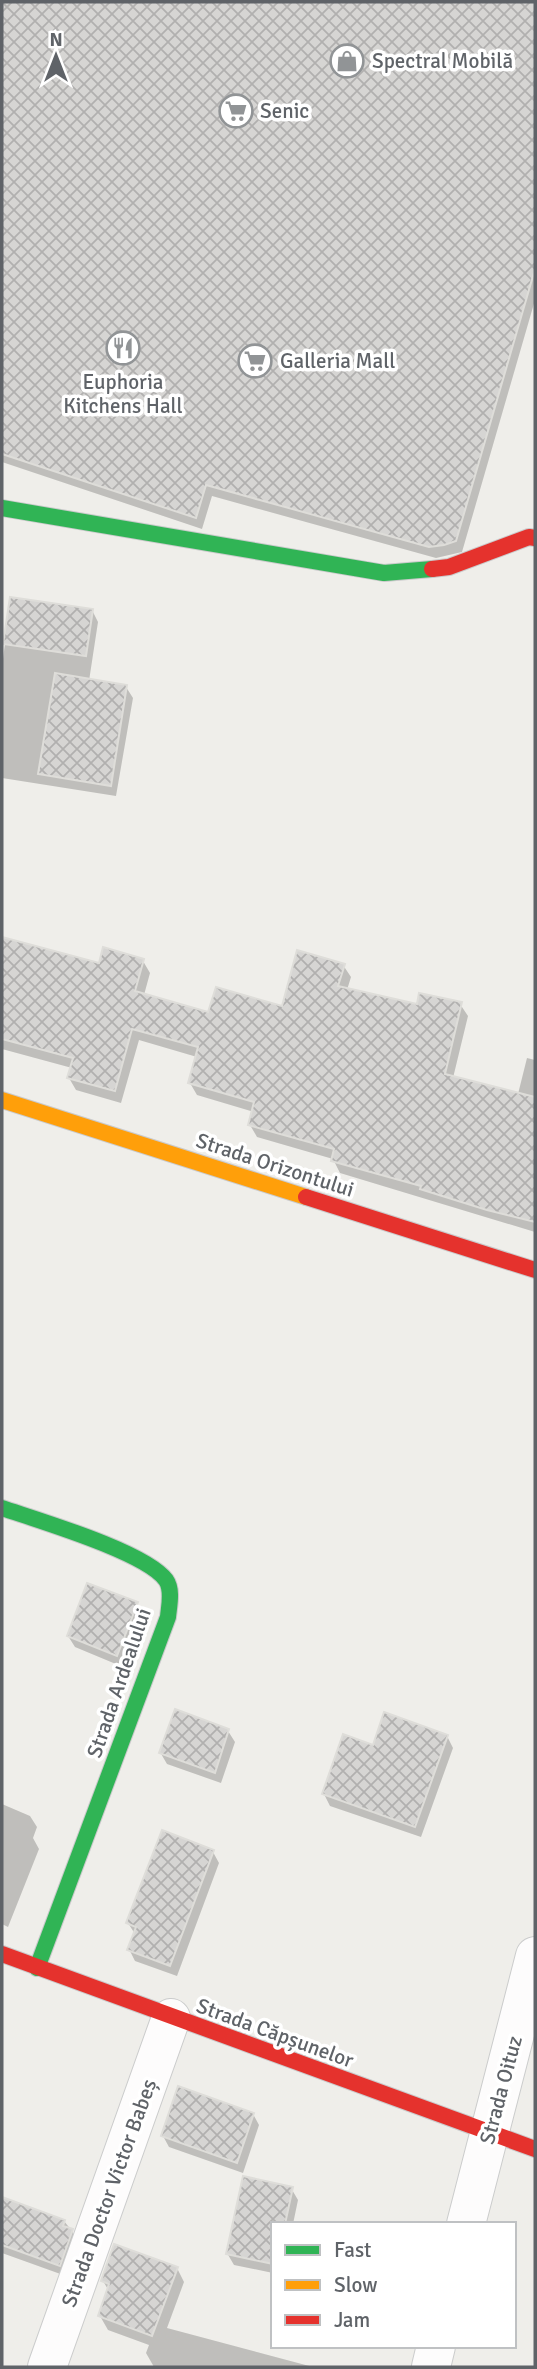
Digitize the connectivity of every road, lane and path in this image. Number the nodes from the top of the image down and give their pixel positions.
1 (2, 508) edge
2 (535, 538) edge
3 (2, 1100) edge
4 (535, 1270) edge
5 (2, 1507) edge
6 (2, 1954) edge
7 (535, 1956) edge
8 (37, 1968) junction
9 (171, 2018) junction
10 (489, 2133) junction
11 (535, 2149) edge
12 (467, 2222) edge
13 (435, 2348) edge
14 (47, 2367) edge
15 (430, 2367) edge

1 - 2 street
3 - 4 street, Strada Orizontului
5 - 8 street, Strada Ardealului
6 - 8 street, Strada Căpșunelor
7 - 10 street, Strada Oituz
8 - 9 street, Strada Căpșunelor
9 - 10 street, Strada Căpșunelor
9 - 14 street, Strada Doctor Victor Babeș
10 - 11 street, Strada Căpșunelor
10 - 12 street, Strada Oituz
13 - 15 street

